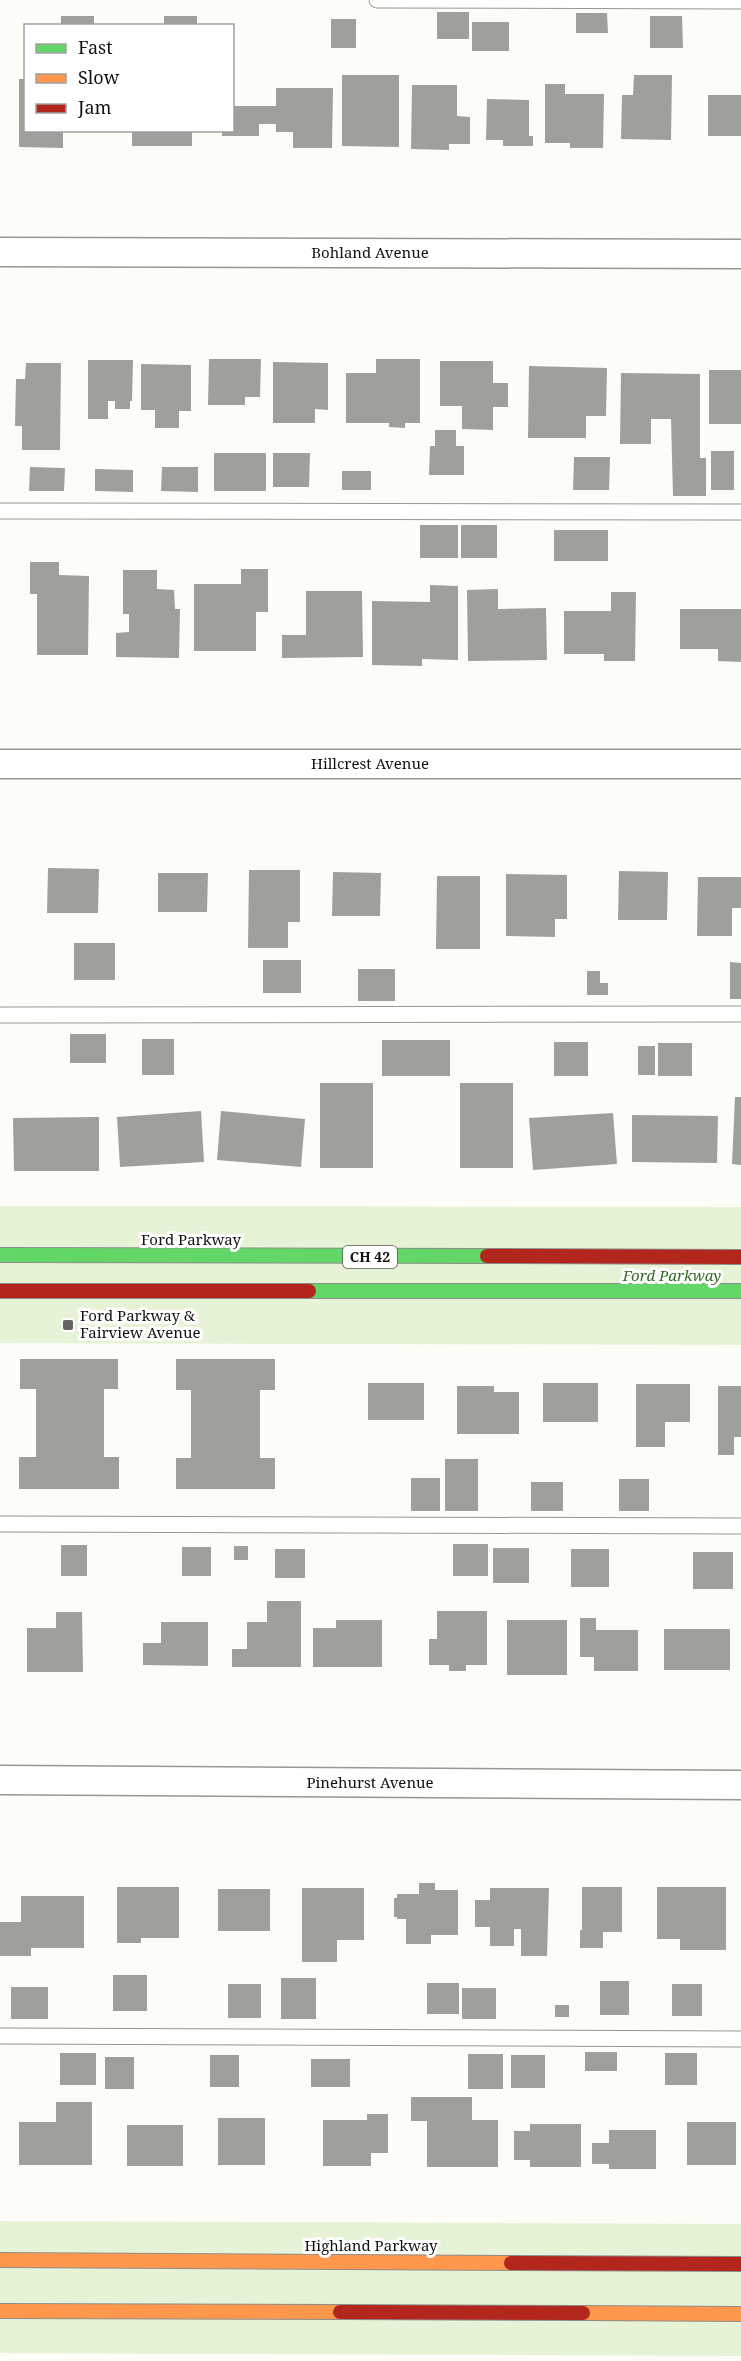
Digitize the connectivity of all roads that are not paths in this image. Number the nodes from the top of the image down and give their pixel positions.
1 (377, 0) edge
2 (741, 1) edge
3 (0, 252) edge
4 (741, 254) edge
5 (0, 511) edge
6 (741, 512) edge
7 (0, 764) edge
8 (741, 764) edge
9 (741, 1014) edge
10 (0, 1015) edge
11 (0, 1256) edge
12 (741, 1257) edge
13 (0, 1291) edge
14 (741, 1291) edge
15 (0, 1524) edge
16 (741, 1526) edge
17 (0, 1780) edge
18 (741, 1785) edge
19 (0, 2036) edge
20 (741, 2039) edge
21 (0, 2260) edge
22 (741, 2264) edge
23 (0, 2311) edge
24 (741, 2314) edge

1 - 2 lane
3 - 4 street, Bohland Avenue
5 - 6 lane
7 - 8 street, Hillcrest Avenue
9 - 10 lane
11 - 12 main road, Ford Parkway / CH 42
13 - 14 main road
15 - 16 lane
17 - 18 street, Pinehurst Avenue
19 - 20 lane
21 - 22 main road, Highland Parkway
23 - 24 main road

